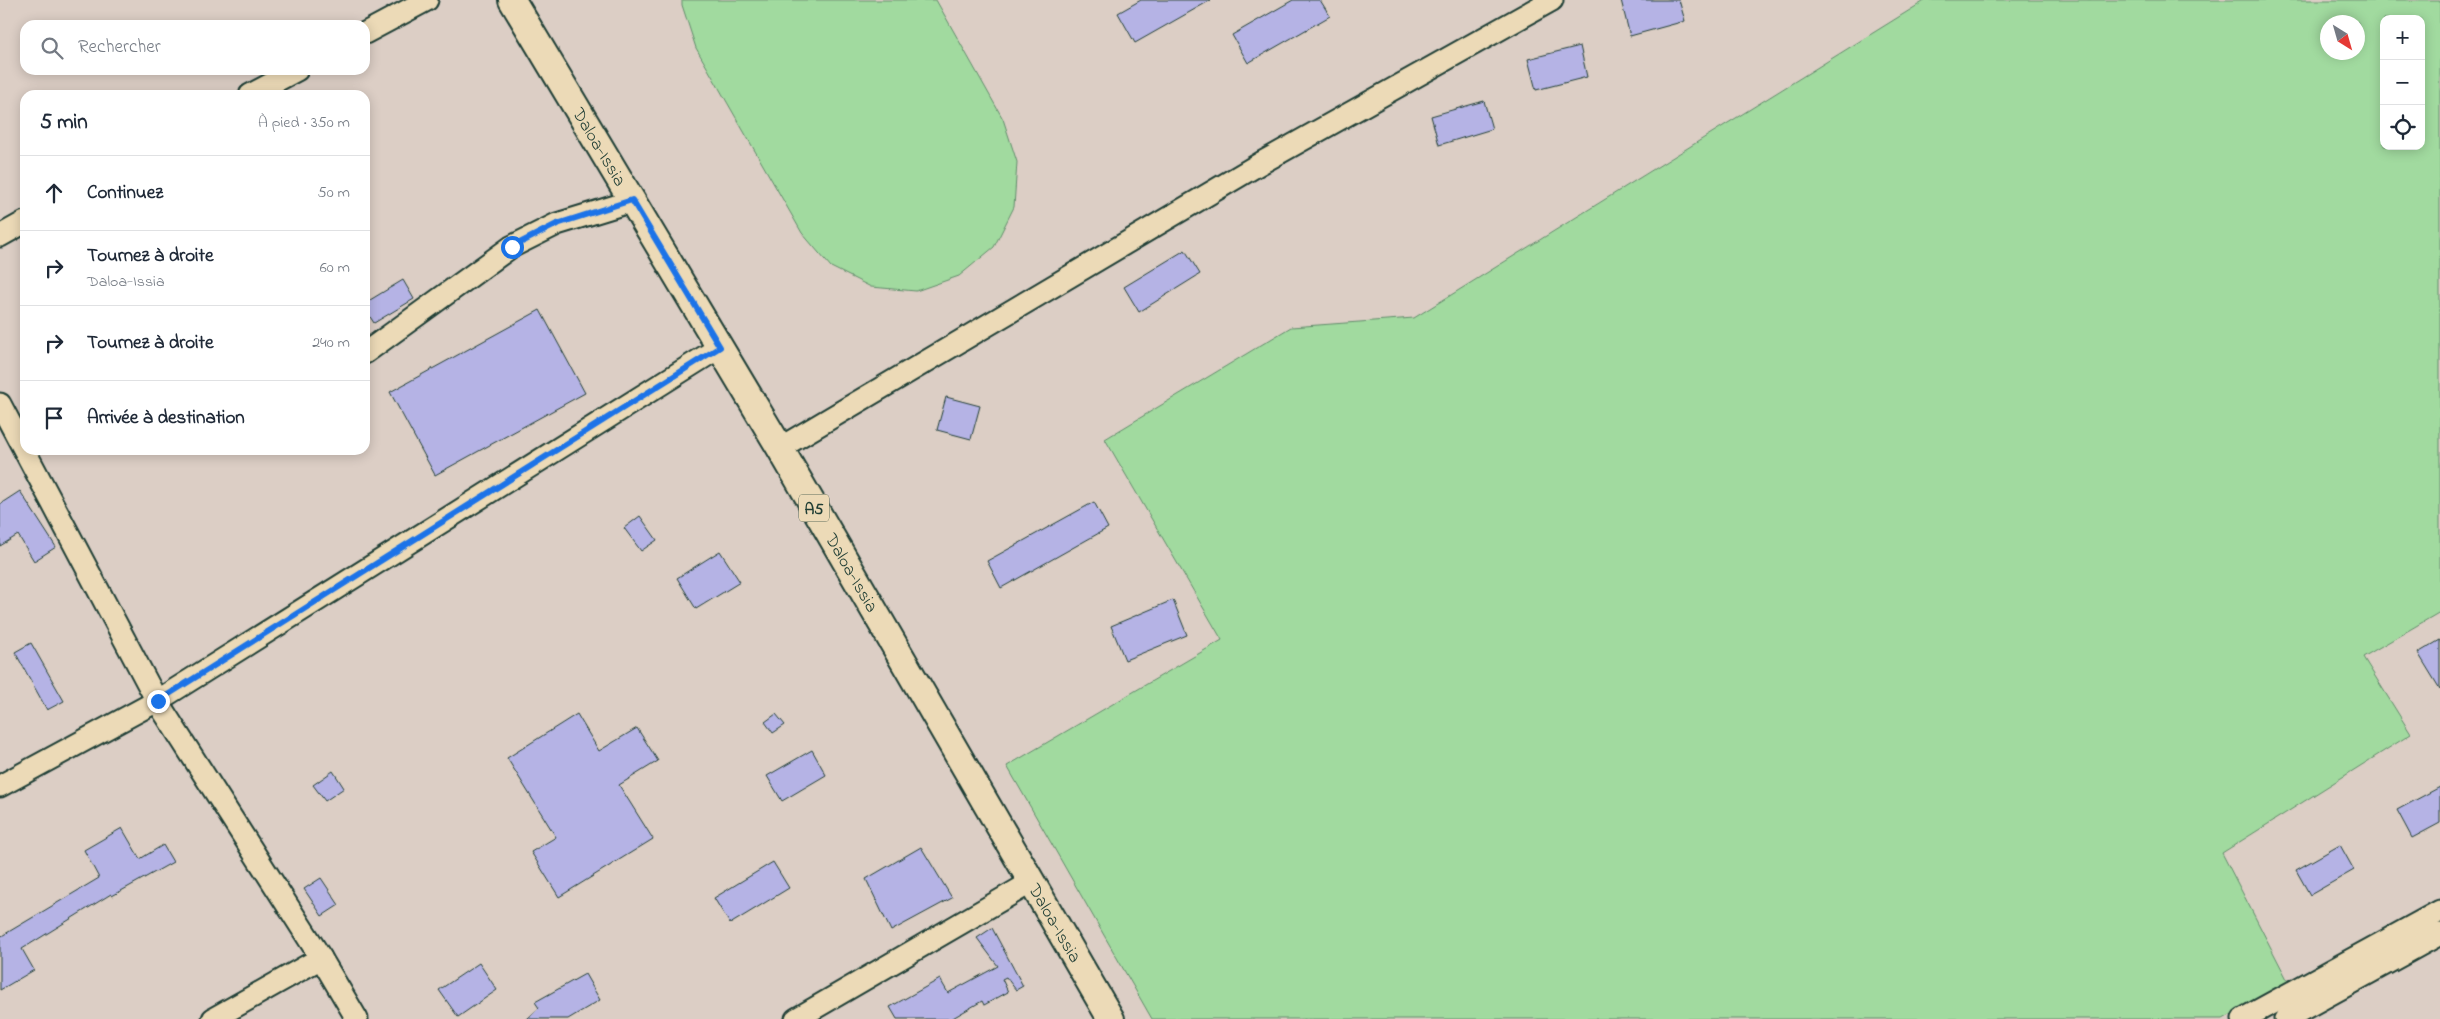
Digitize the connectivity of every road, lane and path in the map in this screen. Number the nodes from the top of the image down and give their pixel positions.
1 (428, 0) edge
2 (512, 0) edge
3 (1552, 0) edge
4 (370, 31) edge
5 (288, 75) edge
6 (259, 90) edge
7 (632, 200) junction
8 (20, 225) edge
9 (0, 236) edge
10 (720, 347) junction
11 (370, 349) edge
12 (0, 404) edge
13 (20, 442) edge
14 (780, 448) junction
15 (27, 455) edge
16 (158, 701) junction
17 (0, 786) edge
18 (1030, 882) junction
19 (2440, 911) edge
20 (2440, 934) edge
21 (322, 958) junction
22 (214, 1019) edge
23 (357, 1019) edge
24 (796, 1019) edge
25 (1111, 1019) edge
26 (2243, 1019) edge
27 (2285, 1019) edge

1 - 4 street
2 - 7 main road, Daloa-Issia / A5
3 - 14 street
5 - 6 street
7 - 10 main road, Daloa-Issia / A5
7 - 11 street
8 - 9 street
10 - 14 main road, Daloa-Issia / A5
10 - 16 street
12 - 13 street
14 - 18 main road, Daloa-Issia / A5
15 - 16 street
16 - 17 street
16 - 21 street
18 - 24 street
18 - 25 main road, Daloa-Issia / A5
19 - 26 street
20 - 27 street
21 - 22 street
21 - 23 street

